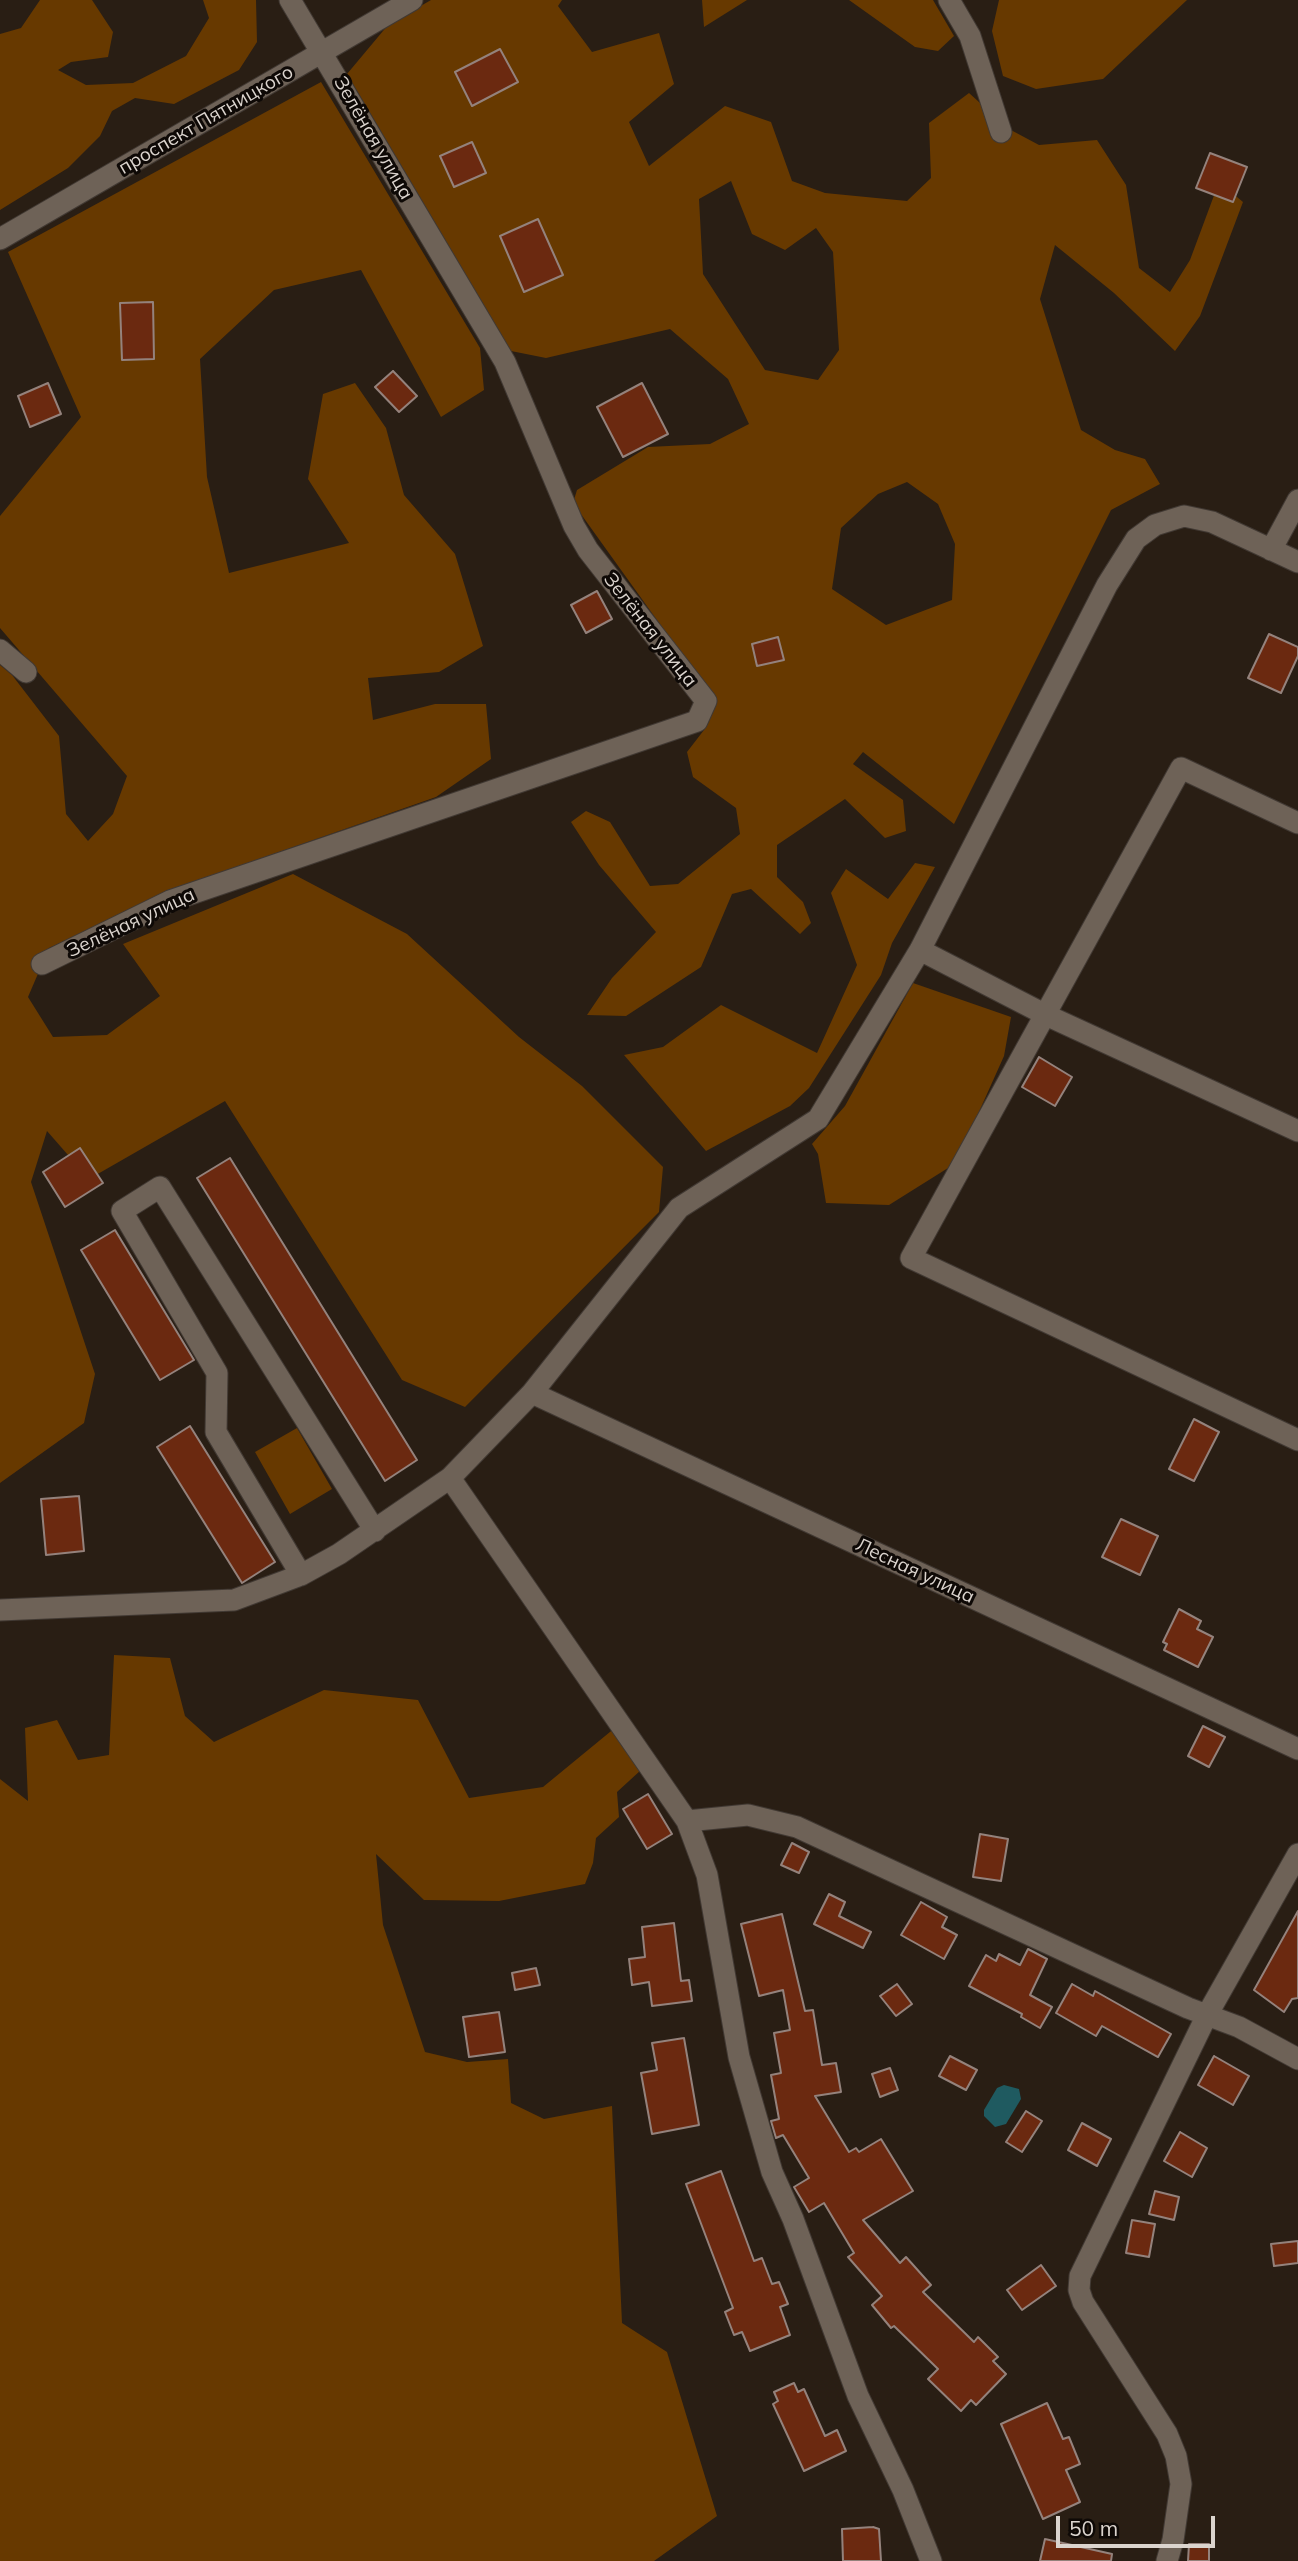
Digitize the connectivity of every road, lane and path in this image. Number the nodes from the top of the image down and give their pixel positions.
1 (290, 0) edge
2 (412, 0) edge
3 (949, 0) edge
4 (323, 52) junction
5 (1001, 132) dead end
6 (0, 239) edge
7 (1298, 500) edge
8 (1272, 550) junction
9 (1298, 562) edge
10 (0, 650) edge
11 (26, 672) dead end
12 (1298, 823) edge
13 (920, 950) junction
14 (42, 964) dead end
15 (1046, 1015) junction
16 (1298, 1131) edge
17 (532, 1393) junction
18 (1298, 1440) edge
19 (450, 1478) junction
20 (375, 1531) junction
21 (301, 1575) junction
22 (0, 1610) edge
23 (1298, 1749) edge
24 (687, 1821) junction
25 (1298, 1854) edge
26 (1207, 2015) junction
27 (1298, 2059) edge
28 (931, 2561) edge
29 (1167, 2561) edge

1 - 4 street, Зелёная улица
2 - 4 street, проспект Пятницкого
3 - 5 street
4 - 6 street, проспект Пятницкого
4 - 14 street, Зелёная улица
7 - 8 street
8 - 9 street
8 - 13 street
10 - 11 street
12 - 15 street
13 - 15 street
13 - 17 street
15 - 16 street
15 - 18 street
17 - 19 street
17 - 23 street, Лесная улица
19 - 20 street
19 - 24 street
20 - 21 street
20 - 21 street
21 - 22 street
24 - 26 street
24 - 28 street
25 - 26 street
26 - 27 street
26 - 29 street

